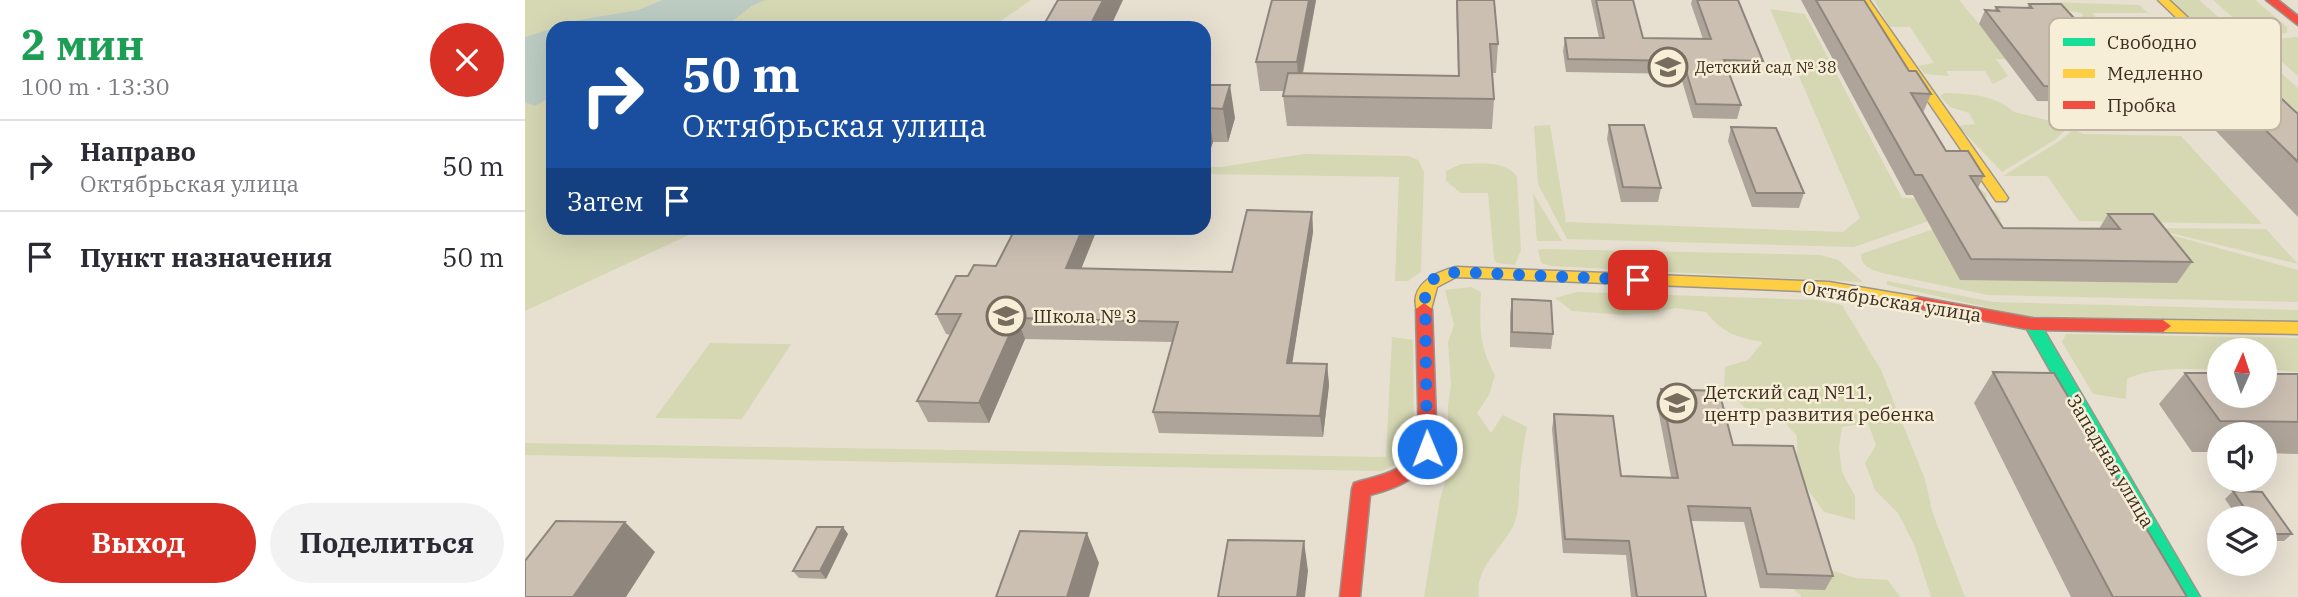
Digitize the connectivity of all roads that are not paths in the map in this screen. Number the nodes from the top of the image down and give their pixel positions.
1 (1864, 0) edge
2 (2163, 0) edge
3 (2271, 0) edge
4 (2182, 18) edge
5 (2298, 22) edge
6 (2281, 111) edge
7 (2298, 127) edge
8 (2001, 198) dead end
9 (2032, 324) junction
10 (2298, 328) edge
11 (1350, 597) edge
12 (2190, 597) edge

1 - 8 street
2 - 4 street
3 - 5 street
6 - 7 street
9 - 10 street, Октябрьская улица
9 - 11 street, Октябрьская улица
9 - 12 street, Западная улица

